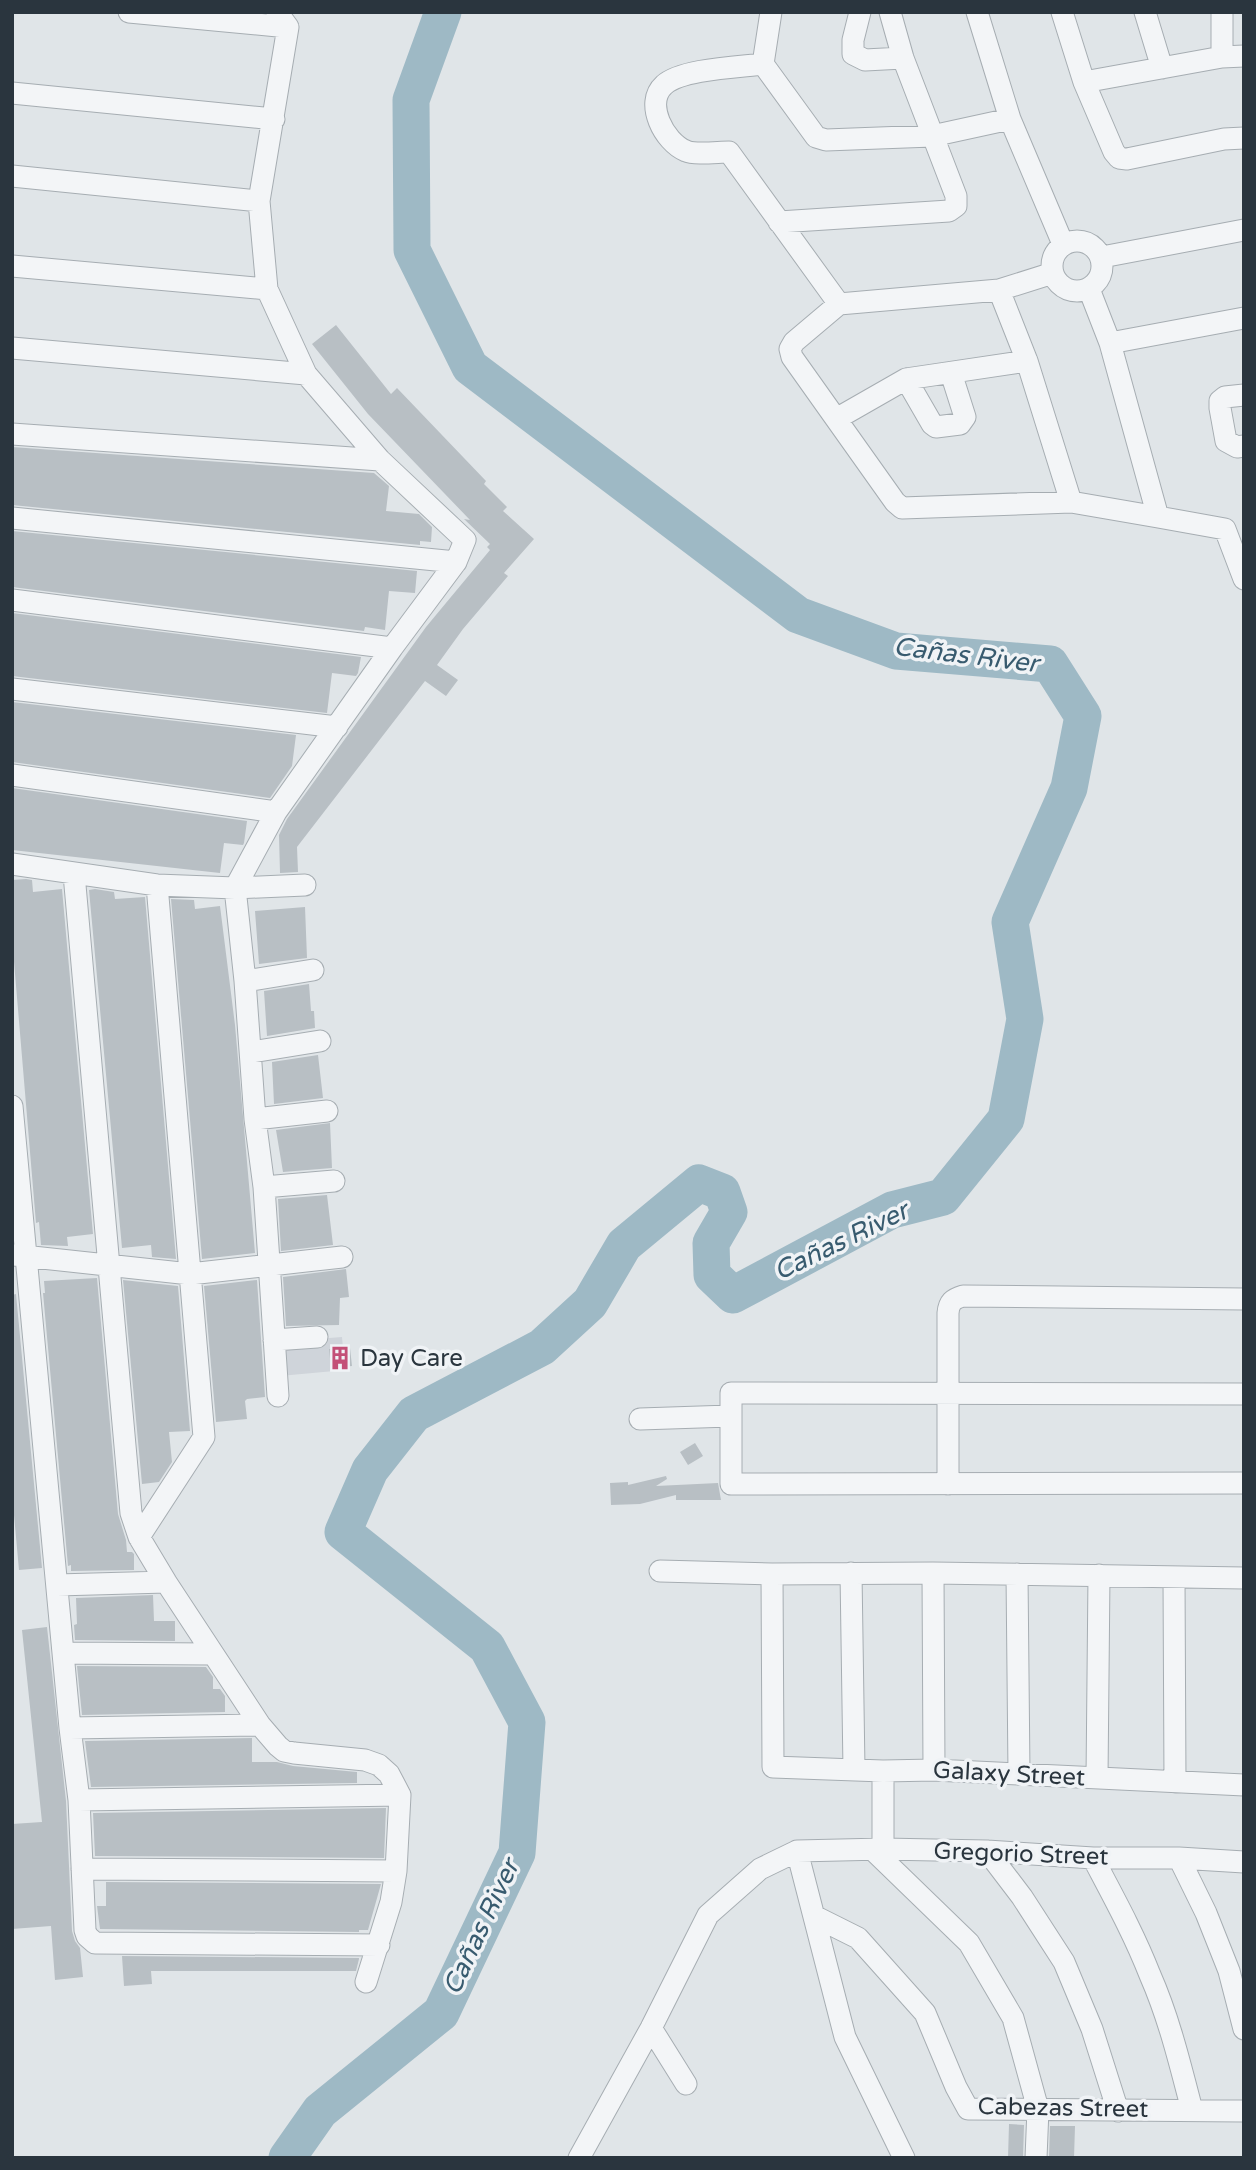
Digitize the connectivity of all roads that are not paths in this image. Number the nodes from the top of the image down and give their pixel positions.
1 (130, 12) edge
2 (771, 12) edge
3 (860, 12) edge
4 (890, 12) edge
5 (977, 12) edge
6 (1062, 12) edge
7 (1144, 12) edge
8 (1222, 12) edge
9 (283, 20) edge
10 (1233, 57) edge
11 (903, 58) junction
12 (763, 64) junction
13 (1162, 68) junction
14 (1084, 82) junction
15 (12, 93) edge
16 (274, 119) junction
17 (1010, 119) junction
18 (932, 136) junction
19 (1244, 138) edge
20 (12, 176) edge
21 (259, 201) junction
22 (779, 222) junction
23 (1244, 230) edge
24 (1063, 244) junction
25 (1102, 257) junction
26 (12, 266) edge
27 (1053, 273) junction
28 (267, 289) junction
29 (1089, 289) junction
30 (999, 290) junction
31 (839, 303) junction
32 (1244, 318) edge
33 (1110, 343) junction
34 (12, 348) edge
35 (1027, 361) junction
36 (306, 373) junction
37 (951, 373) junction
38 (905, 379) junction
39 (1244, 395) edge
40 (836, 419) junction
41 (12, 434) edge
42 (1244, 446) edge
43 (380, 460) junction
44 (1071, 502) junction
45 (1158, 517) junction
46 (12, 518) edge
47 (1234, 528) edge
48 (456, 562) junction
49 (1244, 579) edge
50 (12, 600) edge
51 (392, 648) junction
52 (12, 689) edge
53 (337, 727) junction
54 (12, 775) edge
55 (276, 812) junction
56 (12, 864) edge
57 (74, 874) junction
58 (157, 885) junction
59 (305, 885) dead end
60 (235, 888) junction
61 (313, 970) dead end
62 (245, 981) junction
63 (320, 1041) dead end
64 (251, 1052) junction
65 (12, 1106) edge
66 (327, 1111) dead end
67 (256, 1119) junction
68 (334, 1181) dead end
69 (264, 1187) junction
70 (19, 1256) edge
71 (342, 1257) dead end
72 (268, 1265) junction
73 (108, 1266) junction
74 (190, 1274) junction
75 (1244, 1298) edge
76 (317, 1337) dead end
77 (274, 1340) junction
78 (947, 1393) junction
79 (1244, 1394) edge
80 (278, 1396) dead end
81 (730, 1416) junction
82 (639, 1419) dead end
83 (1244, 1483) edge
84 (948, 1484) junction
85 (139, 1537) junction
86 (660, 1571) dead end
87 (851, 1573) junction
88 (933, 1573) junction
89 (772, 1574) junction
90 (1017, 1574) junction
91 (1099, 1575) junction
92 (1174, 1577) junction
93 (1244, 1578) edge
94 (166, 1583) junction
95 (57, 1585) junction
96 (64, 1653) junction
97 (211, 1654) junction
98 (260, 1725) junction
99 (70, 1728) junction
100 (854, 1770) junction
101 (934, 1770) junction
102 (883, 1771) junction
103 (1019, 1774) junction
104 (1097, 1778) junction
105 (1175, 1782) junction
106 (1244, 1785) edge
107 (400, 1795) junction
108 (79, 1800) junction
109 (878, 1849) junction
110 (797, 1851) junction
111 (987, 1851) junction
112 (1093, 1857) junction
113 (1179, 1858) junction
114 (1244, 1862) edge
115 (82, 1869) junction
116 (396, 1871) junction
117 (814, 1916) junction
118 (379, 1945) junction
119 (366, 1982) dead end
120 (651, 2028) junction
121 (1244, 2029) edge
122 (687, 2084) dead end
123 (1038, 2109) junction
124 (1192, 2110) junction
125 (1118, 2111) junction
126 (1244, 2111) edge
127 (579, 2158) edge
128 (904, 2158) edge
129 (1036, 2158) edge

1 - 9 street
2 - 12 street
3 - 11 street
4 - 11 street
5 - 17 street
6 - 14 street
7 - 13 street
8 - 10 street
9 - 16 street
10 - 13 street
11 - 18 street
12 - 18 street
12 - 22 street
13 - 14 street
14 - 19 street
15 - 16 street
16 - 21 street
17 - 18 street
17 - 24 street
18 - 22 street
20 - 21 street
21 - 28 street
22 - 31 street
23 - 25 street
24 - 25 street
24 - 27 street
25 - 29 street
26 - 28 street
27 - 29 street
27 - 30 street
28 - 36 street
29 - 33 street
30 - 31 street
30 - 35 street
31 - 40 street
32 - 33 street
33 - 45 street
34 - 36 street
35 - 37 street
35 - 44 street
36 - 43 street
37 - 38 street
37 - 38 street
38 - 40 street
39 - 42 street
40 - 44 street
41 - 43 street
43 - 48 street
44 - 45 street
45 - 47 street
46 - 48 street
47 - 49 street
48 - 51 street
50 - 51 street
51 - 53 street
52 - 53 street
53 - 55 street
54 - 55 street
55 - 60 street
56 - 57 street
57 - 58 street
57 - 73 street
58 - 60 street
58 - 74 street
59 - 60 street
60 - 62 street
61 - 62 street
62 - 64 street
63 - 64 street
64 - 67 street
65 - 70 street
66 - 67 street
67 - 69 street
68 - 69 street
69 - 72 street
70 - 73 street
70 - 95 street
71 - 72 street
72 - 74 street
72 - 77 street
73 - 74 street
73 - 85 street
74 - 85 street
75 - 78 street
76 - 77 street
77 - 80 street
78 - 79 street
78 - 81 street
78 - 84 street
81 - 82 street
81 - 84 street
83 - 84 street
85 - 94 street
86 - 89 street
87 - 88 street
87 - 89 street
87 - 100 street
88 - 90 street
88 - 101 street
89 - 100 street, Galaxy Street
90 - 91 street
90 - 103 street
91 - 92 street
91 - 104 street
92 - 93 street
92 - 105 street
94 - 95 street
94 - 97 street
95 - 96 street
96 - 97 street
96 - 99 street
97 - 98 street
98 - 99 street
98 - 107 street
99 - 108 street
100 - 102 street, Galaxy Street
101 - 102 street, Galaxy Street
101 - 103 street, Galaxy Street
102 - 109 street
103 - 104 street, Galaxy Street
104 - 105 street, Galaxy Street
105 - 106 street, Galaxy Street
107 - 108 street
107 - 116 street
108 - 115 street
109 - 110 street, Gregorio Street
109 - 111 street, Gregorio Street
109 - 123 street
110 - 117 street
110 - 120 street
111 - 112 street, Gregorio Street
111 - 125 street
112 - 113 street, Gregorio Street
112 - 124 street
113 - 114 street, Gregorio Street
113 - 121 street
115 - 116 street
115 - 118 street
116 - 118 street
117 - 123 street, Cabezas Street
117 - 128 street
118 - 119 street
120 - 122 street
120 - 127 street
123 - 125 street, Cabezas Street
123 - 129 street
124 - 125 street, Cabezas Street
124 - 126 street, Cabezas Street

